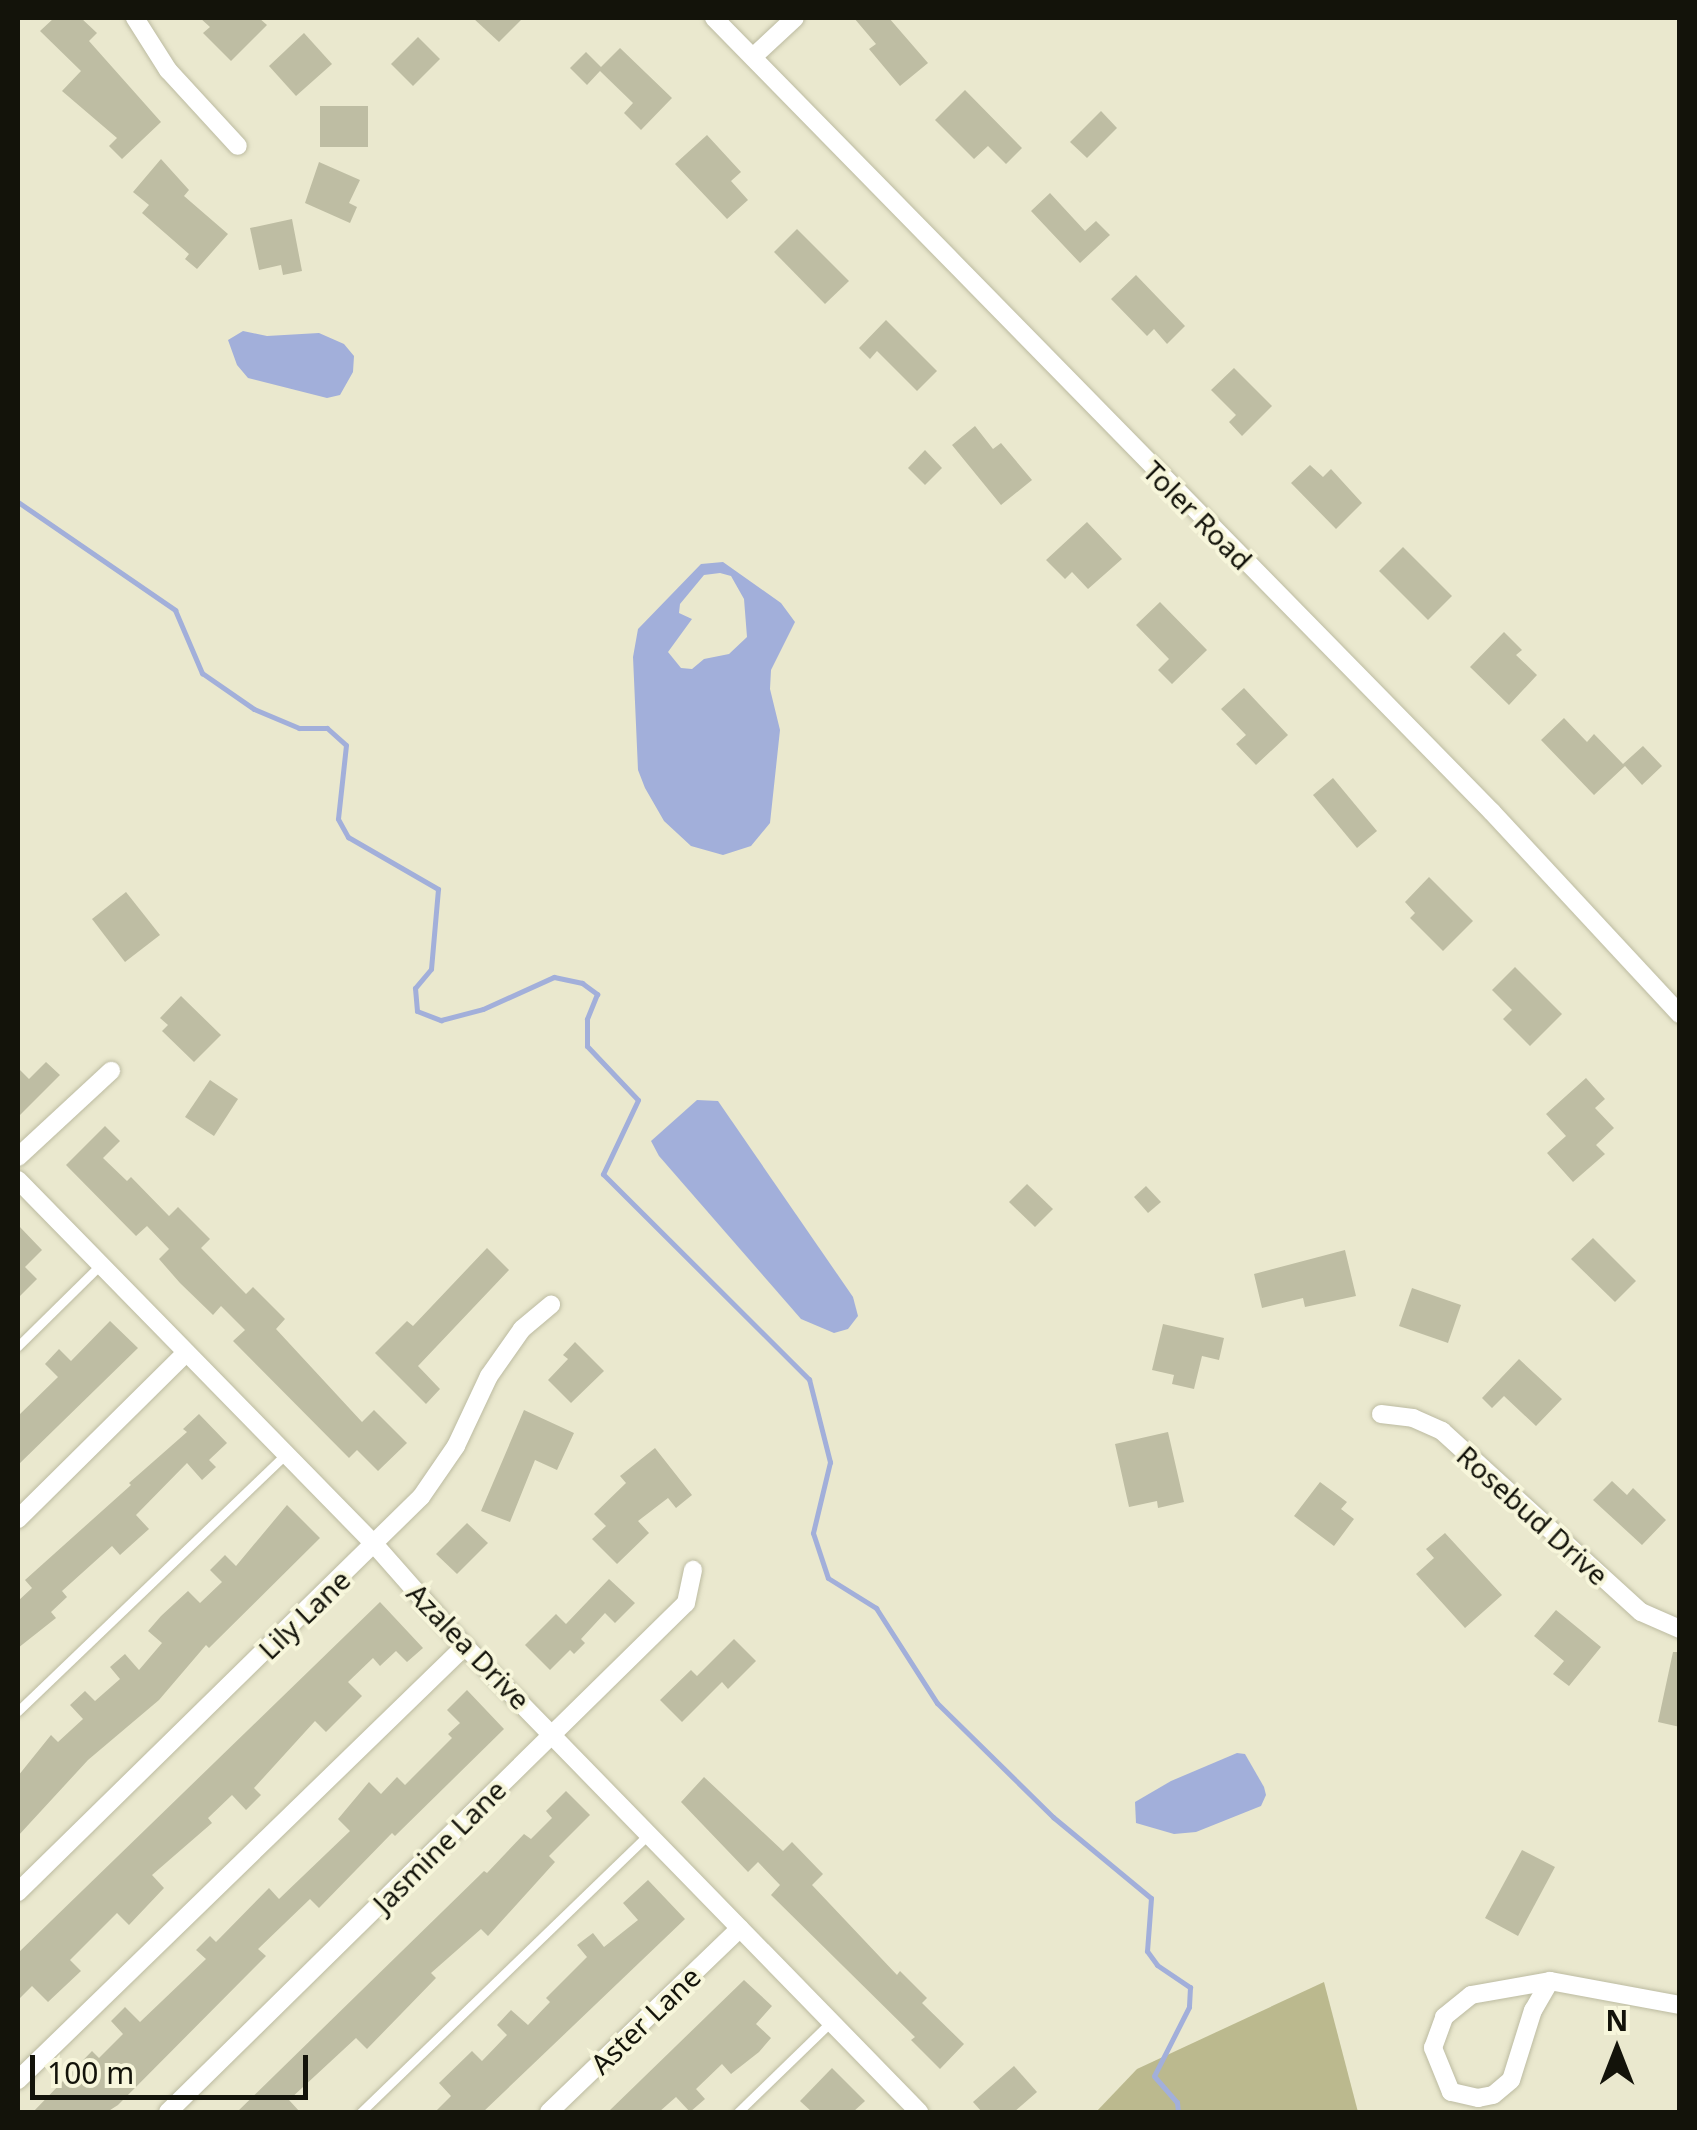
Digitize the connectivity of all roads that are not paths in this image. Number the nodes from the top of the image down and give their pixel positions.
1 (135, 18) edge
2 (714, 18) edge
3 (795, 18) edge
4 (754, 56) junction
5 (238, 146) dead end
6 (1680, 1014) edge
7 (111, 1072) dead end
8 (18, 1157) edge
9 (18, 1180) edge
10 (100, 1265) junction
11 (551, 1305) dead end
12 (18, 1346) edge
13 (186, 1353) junction
14 (1382, 1414) dead end
15 (286, 1454) junction
16 (18, 1520) edge
17 (375, 1544) junction
18 (693, 1570) dead end
19 (1680, 1629) edge
20 (465, 1646) junction
21 (18, 1711) edge
22 (553, 1734) junction
23 (650, 1834) junction
24 (18, 1892) edge
25 (740, 1928) junction
26 (1550, 1981) junction
27 (1680, 2005) edge
28 (831, 2022) junction
29 (18, 2080) edge
30 (168, 2112) edge
31 (360, 2112) edge
32 (549, 2112) edge
33 (738, 2112) edge
34 (918, 2112) edge

1 - 5 street
2 - 4 street, Toler Road
3 - 4 street
4 - 6 street, Toler Road
7 - 8 street
9 - 10 street, Azalea Drive
10 - 12 lane
10 - 13 street, Azalea Drive
11 - 17 street, Lily Lane
13 - 15 street, Azalea Drive
13 - 16 street
14 - 19 street, Rosebud Drive
15 - 17 street, Azalea Drive
15 - 21 lane
17 - 20 street, Azalea Drive
17 - 24 street, Lily Lane
18 - 22 street, Jasmine Lane
20 - 22 street, Azalea Drive
20 - 29 street
22 - 23 street, Azalea Drive
22 - 30 street, Jasmine Lane
23 - 25 street, Azalea Drive
23 - 31 lane
25 - 28 street, Azalea Drive
25 - 32 street, Aster Lane
26 - 26 street
26 - 27 street
28 - 33 lane
28 - 34 street, Azalea Drive

